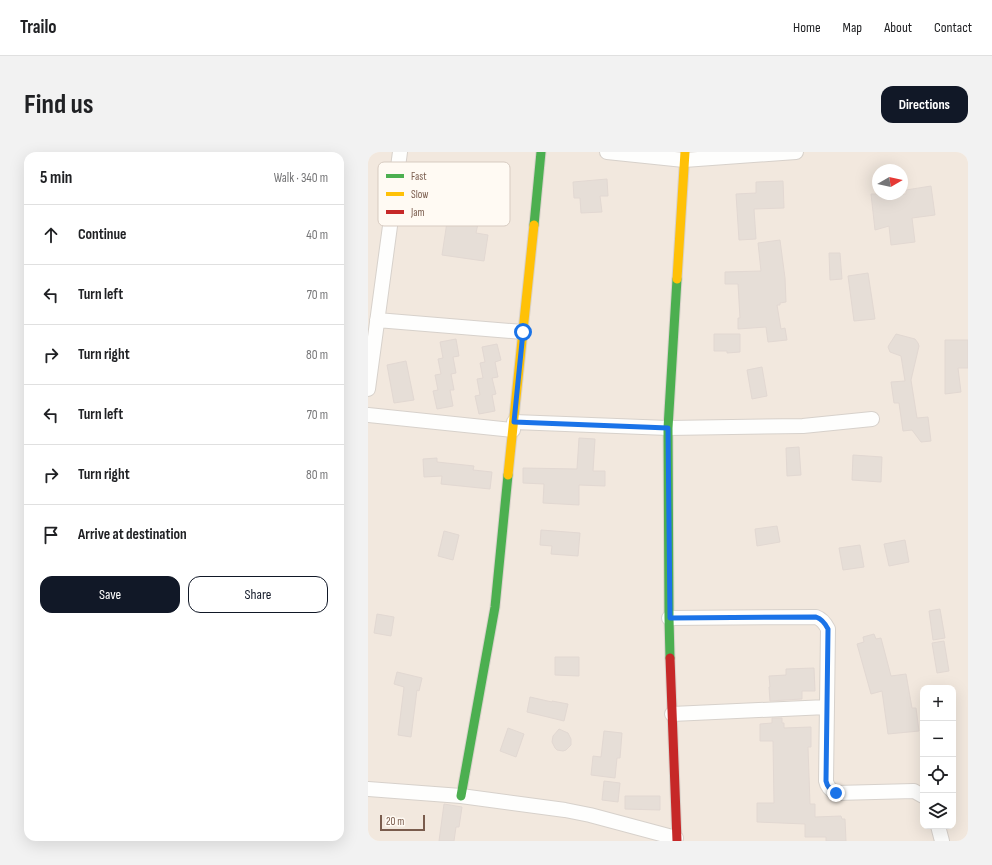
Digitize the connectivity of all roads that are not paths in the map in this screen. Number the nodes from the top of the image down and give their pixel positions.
1 (400, 152) edge
2 (541, 152) edge
3 (607, 152) edge
4 (796, 152) edge
5 (684, 156) edge
6 (399, 162) edge
7 (390, 226) edge
8 (377, 320) junction
9 (523, 332) junction
10 (368, 389) edge
11 (368, 415) edge
12 (872, 419) dead end
13 (513, 426) junction
14 (668, 428) junction
15 (670, 618) junction
16 (827, 707) junction
17 (672, 714) junction
18 (368, 789) edge
19 (920, 794) edge
20 (462, 796) junction
21 (939, 829) edge
22 (676, 840) edge
23 (942, 841) edge

1 - 6 street
2 - 9 street
3 - 5 street
4 - 5 street
5 - 14 street
7 - 8 street
8 - 9 street
8 - 10 street
9 - 13 street
11 - 13 street
12 - 14 street
13 - 14 street
13 - 20 street
14 - 15 street
15 - 16 street
15 - 17 street
16 - 17 street
16 - 19 street
17 - 22 street
18 - 20 street
20 - 22 street
21 - 23 street

